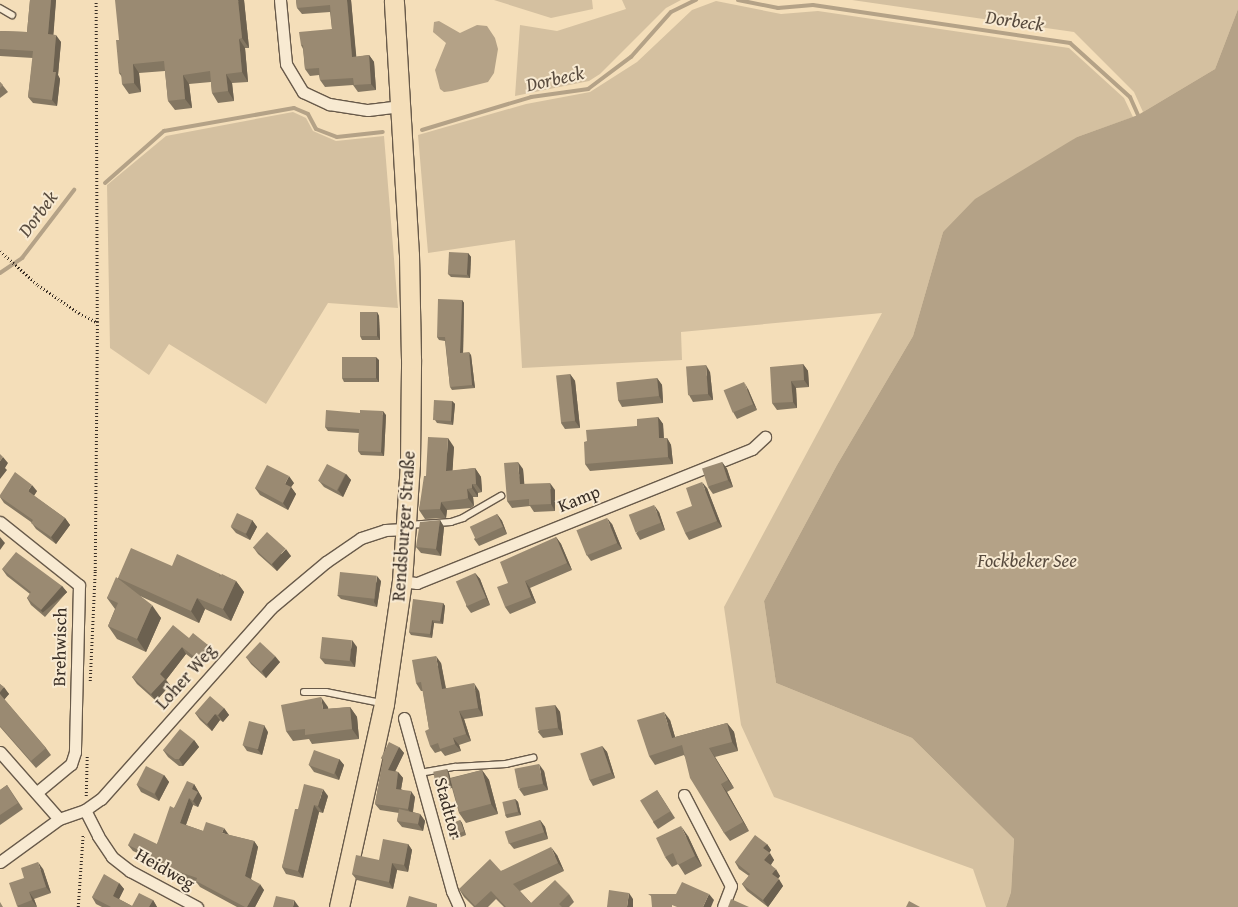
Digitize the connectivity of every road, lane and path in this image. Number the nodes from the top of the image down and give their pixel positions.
1 (96, 0) edge
2 (280, 0) edge
3 (394, 0) edge
4 (0, 8) edge
5 (12, 15) dead end
6 (400, 106) junction
7 (0, 251) edge
8 (97, 322) junction
9 (766, 437) dead end
10 (501, 496) dead end
11 (0, 522) edge
12 (406, 527) junction
13 (402, 581) junction
14 (90, 690) dead end
15 (304, 692) dead end
16 (384, 704) junction
17 (404, 718) dead end
18 (88, 750) dead end
19 (0, 752) edge
20 (532, 758) dead end
21 (420, 773) junction
22 (36, 793) junction
23 (684, 795) dead end
24 (85, 810) junction
25 (59, 819) junction
26 (0, 862) edge
27 (78, 907) edge
28 (197, 907) edge
29 (340, 907) edge
30 (459, 907) edge
31 (723, 907) edge

1 - 8 path
2 - 6 street
3 - 6 main road, Rendsburger Straße
4 - 5 lane
6 - 12 main road, Rendsburger Straße
7 - 8 path
8 - 14 path
9 - 13 street, Kamp
10 - 12 lane
11 - 22 street, Brehwisch
12 - 13 main road, Rendsburger Straße
12 - 24 street, Loher Weg
13 - 16 main road, Rendsburger Straße
15 - 16 lane
16 - 29 main road, Rendsburger Straße
17 - 21 street, Stadttor
18 - 24 path
19 - 22 street
20 - 21 lane
21 - 30 street, Stadttor
22 - 25 street
23 - 31 street
24 - 25 street, Loher Weg
24 - 27 path
24 - 28 street, Heidweg
25 - 26 street, Loher Weg

